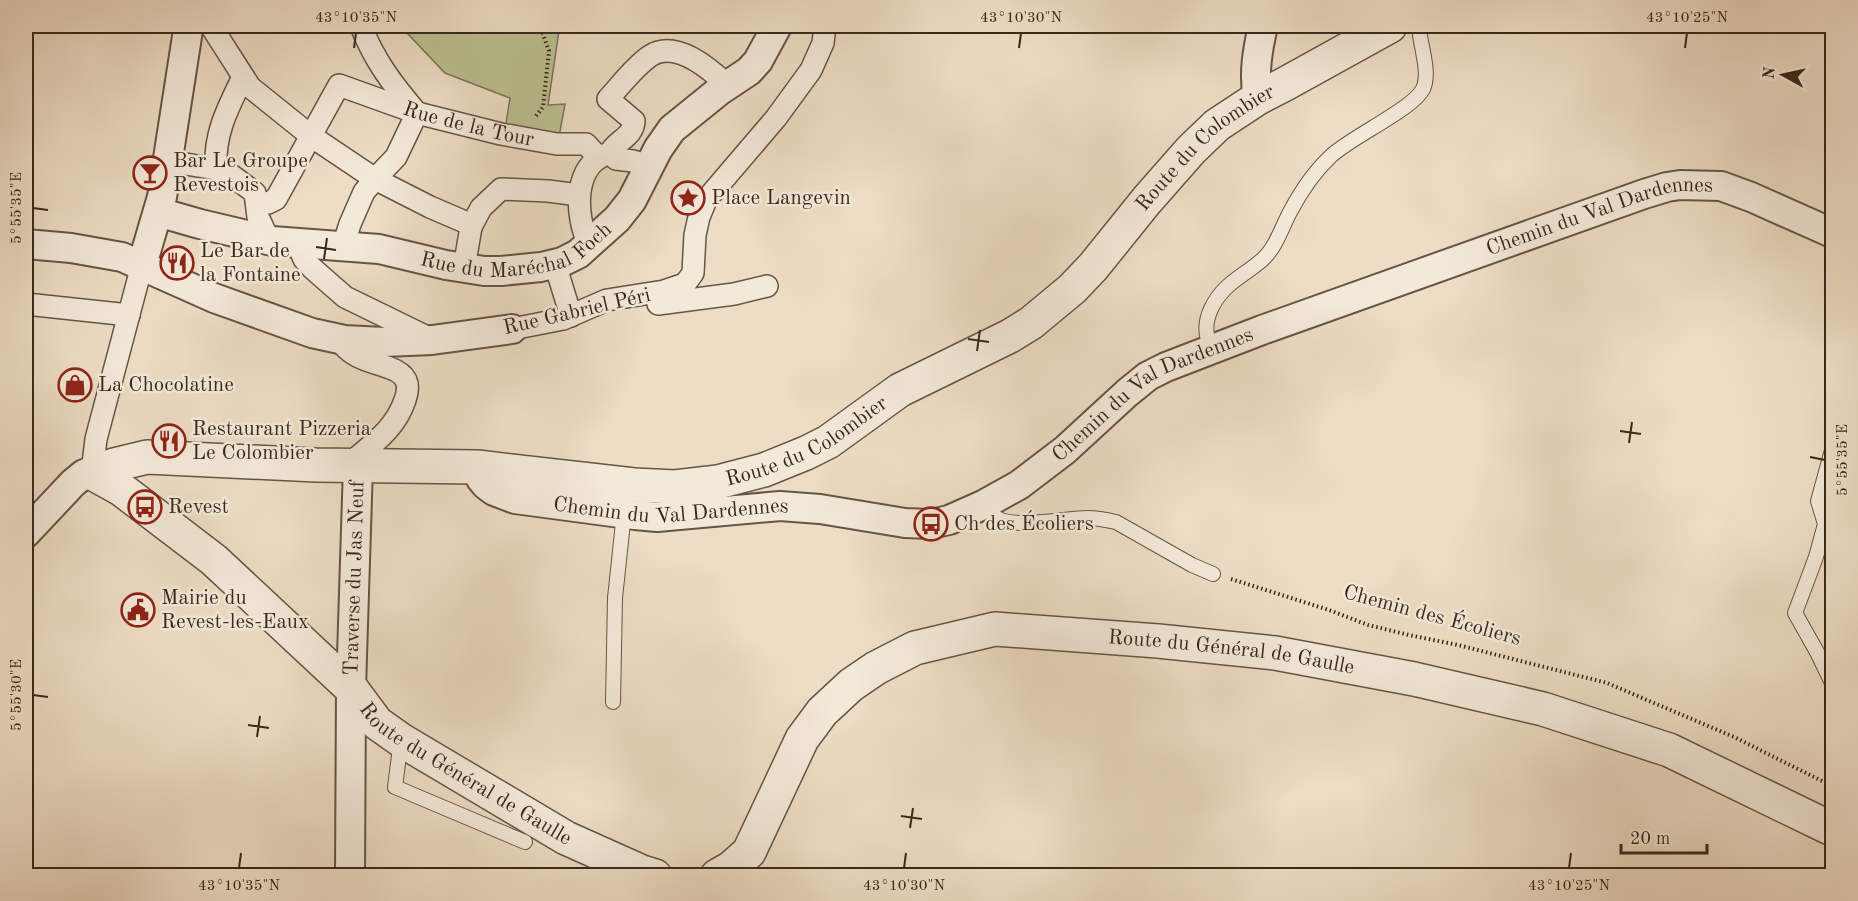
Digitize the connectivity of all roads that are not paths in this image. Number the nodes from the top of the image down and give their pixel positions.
1 (361, 26) edge
2 (777, 26) edge
3 (825, 26) edge
4 (1263, 26) edge
5 (198, 27) edge
6 (1405, 30) edge
7 (239, 70) junction
8 (727, 85) junction
9 (1258, 98) junction
10 (417, 113) junction
11 (311, 136) junction
12 (605, 155) junction
13 (167, 161) junction
14 (650, 166) junction
15 (216, 169) junction
16 (375, 178) junction
17 (579, 195) junction
18 (257, 203) junction
19 (158, 212) junction
20 (471, 227) junction
21 (1833, 233) edge
22 (269, 240) junction
23 (297, 243) junction
24 (26, 244) edge
25 (590, 244) junction
26 (342, 246) junction
27 (555, 264) junction
28 (142, 265) junction
29 (464, 268) junction
30 (767, 286) dead end
31 (607, 300) junction
32 (26, 304) edge
33 (129, 315) junction
34 (571, 316) junction
35 (512, 329) joint
36 (339, 339) junction
37 (432, 340) junction
38 (1210, 349) junction
39 (1833, 450) edge
40 (353, 466) junction
41 (477, 467) junction
42 (92, 472) junction
43 (985, 504) junction
44 (624, 513) junction
45 (26, 533) edge
46 (1213, 574) road end
47 (1833, 683) edge
48 (351, 688) junction
49 (613, 702) dead end
50 (401, 740) junction
51 (1833, 829) edge
52 (525, 842) dead end
53 (350, 876) edge
54 (655, 876) edge
55 (717, 876) edge

1 - 10 street
2 - 8 street, Rue du Maréchal Foch
3 - 31 street, Rue Gabriel Péri
4 - 9 street
5 - 7 street
5 - 13 street
6 - 9 street, Route du Colombier
6 - 38 lane
7 - 11 street
7 - 15 street
8 - 12 street
8 - 14 street, Rue du Maréchal Foch
9 - 41 street, Route du Colombier
10 - 11 street, Rue de la Tour
10 - 12 street, Rue de la Tour
10 - 16 street
11 - 16 street
11 - 18 street
12 - 14 street, Rue de la Tour
12 - 17 street
13 - 15 street
13 - 19 street
14 - 25 street, Rue du Maréchal Foch
15 - 18 street
16 - 20 street
16 - 26 street
17 - 20 street
17 - 25 street
18 - 22 street
19 - 22 street, Rue du Maréchal Foch
19 - 28 street
20 - 29 street
21 - 38 street, Chemin du Val Dardennes
22 - 23 street, Rue du Maréchal Foch
23 - 26 street, Rue du Maréchal Foch
23 - 37 street
24 - 28 street, Rue Gabriel Péri
25 - 27 street, Rue du Maréchal Foch
26 - 29 street, Rue du Maréchal Foch
27 - 29 street, Rue du Maréchal Foch
27 - 34 street
28 - 33 street
28 - 36 street, Rue Gabriel Péri
30 - 31 street
31 - 34 street, Rue Gabriel Péri
32 - 33 street
33 - 42 street
34 - 35 street, Rue Gabriel Péri
35 - 37 street, Rue Gabriel Péri
36 - 37 street, Rue Gabriel Péri
36 - 40 street
38 - 43 street, Chemin du Val Dardennes
39 - 47 lane
40 - 41 street, Route du Colombier
40 - 42 street, Route du Colombier
40 - 48 street, Traverse du Jas Neuf
41 - 44 street, Chemin du Val Dardennes
42 - 45 street
42 - 48 street, Route du Général de Gaulle
43 - 44 street, Chemin du Val Dardennes
43 - 46 lane
44 - 49 lane
48 - 50 street, Route du Général de Gaulle
48 - 53 street, Traverse du Jas Neuf
50 - 52 lane
50 - 54 street, Route du Général de Gaulle
51 - 55 street, Route du Général de Gaulle

